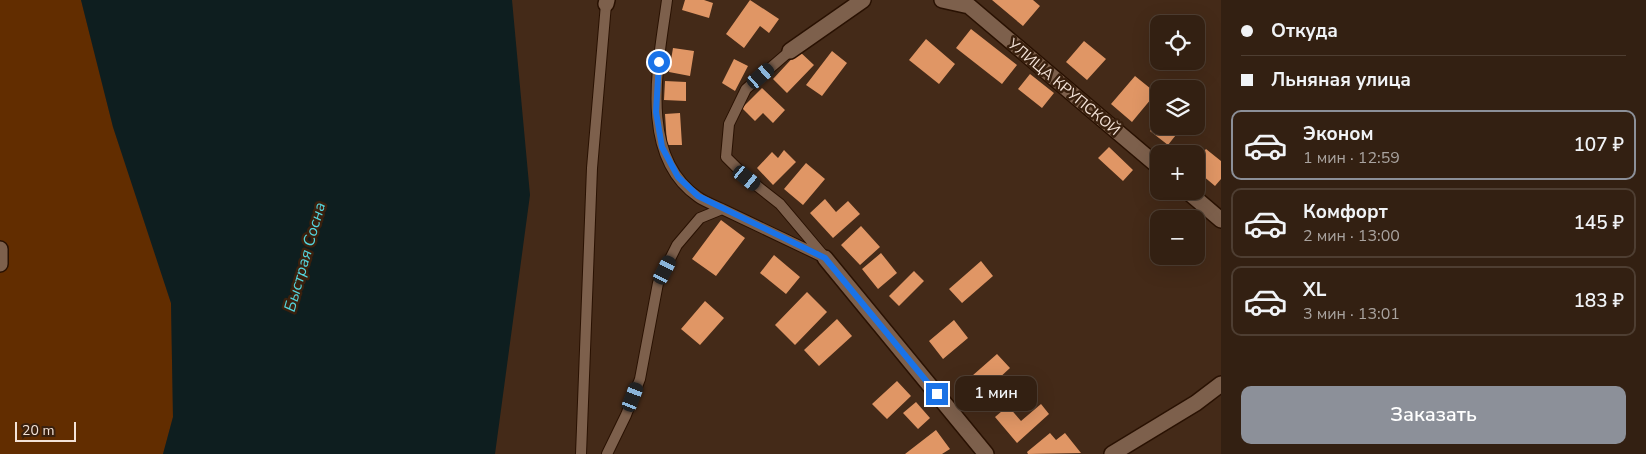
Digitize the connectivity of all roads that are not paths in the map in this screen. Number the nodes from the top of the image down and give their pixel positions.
1 (668, 0) edge
2 (863, 0) edge
3 (942, 0) edge
4 (606, 2) edge
5 (790, 51) joint
6 (1150, 159) edge
7 (1198, 200) edge
8 (722, 209) junction
9 (1221, 220) edge
10 (0, 249) edge
11 (825, 258) junction
12 (0, 264) edge
13 (1221, 384) edge
14 (581, 454) edge
15 (607, 454) edge
16 (986, 454) edge
17 (1112, 454) edge

1 - 8 lane
2 - 5 street
3 - 6 street, УЛИЦА КРУПСКОЙ
4 - 14 lane
5 - 11 lane
7 - 9 street
8 - 11 lane
8 - 15 lane
10 - 12 street
11 - 16 street
13 - 17 street

